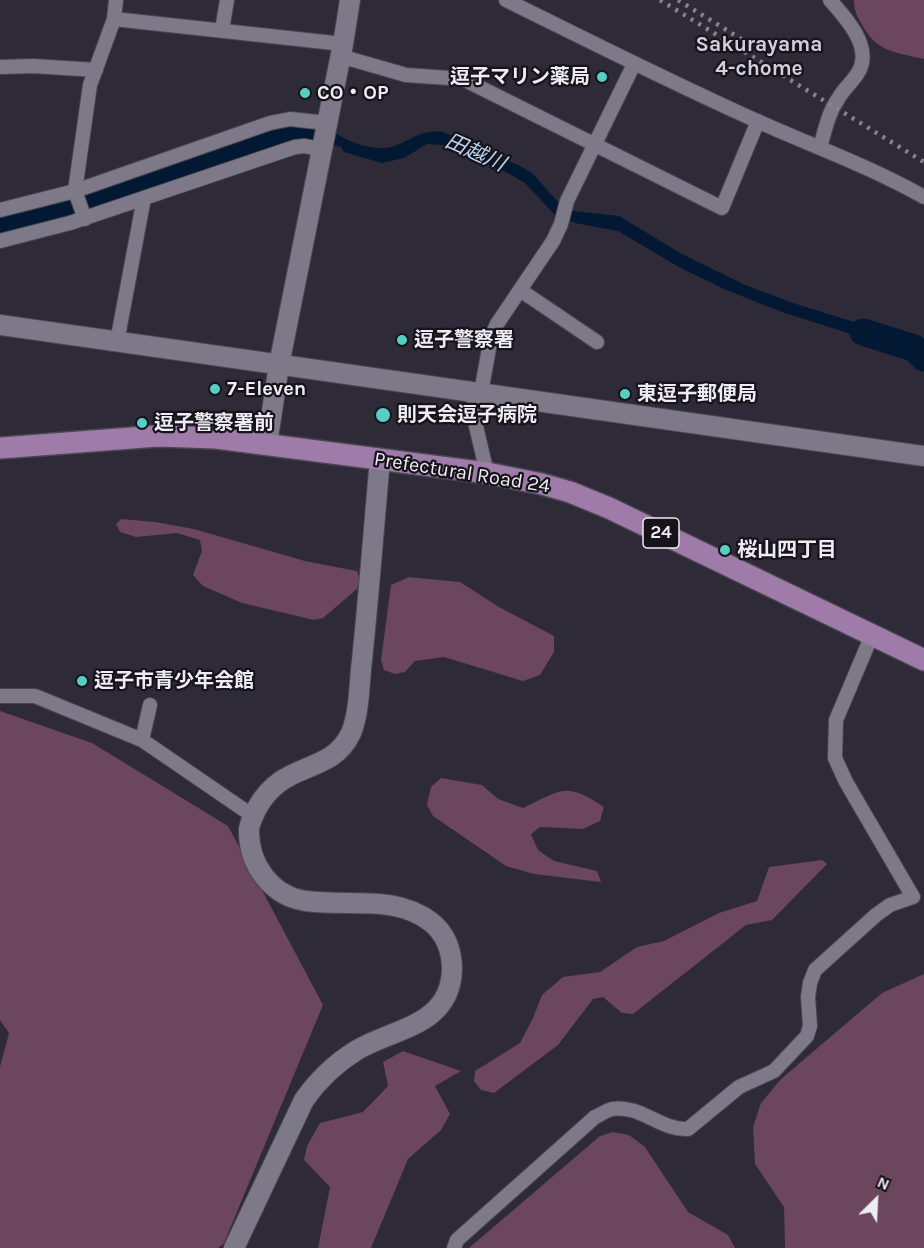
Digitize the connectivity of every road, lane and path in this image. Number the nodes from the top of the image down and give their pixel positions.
1 (116, 0) edge
2 (227, 0) edge
3 (350, 0) edge
4 (506, 0) edge
5 (830, 0) edge
6 (114, 20) junction
7 (222, 30) junction
8 (342, 50) junction
9 (634, 64) junction
10 (0, 67) edge
11 (96, 70) junction
12 (758, 121) junction
13 (326, 125) junction
14 (595, 144) junction
15 (820, 147) junction
16 (322, 148) junction
17 (76, 192) junction
18 (924, 197) edge
19 (144, 198) junction
20 (0, 210) edge
21 (84, 217) junction
22 (0, 241) edge
23 (520, 290) junction
24 (0, 325) edge
25 (117, 342) junction
26 (597, 342) dead end
27 (279, 365) junction
28 (477, 393) junction
29 (267, 444) junction
30 (0, 448) edge
31 (924, 456) edge
32 (380, 459) junction
33 (487, 473) junction
34 (872, 634) junction
35 (924, 660) edge
36 (0, 696) edge
37 (150, 705) dead end
38 (142, 740) junction
39 (253, 816) junction
40 (919, 897) edge
41 (234, 1248) edge
42 (454, 1248) edge

1 - 6 street
2 - 7 street
3 - 8 street
4 - 9 street
5 - 15 street
6 - 7 street
6 - 11 street
7 - 8 street
8 - 13 street
8 - 14 street
9 - 12 street
9 - 14 street
10 - 11 street
11 - 17 street
12 - 14 street
12 - 15 street
13 - 16 street
13 - 17 street
14 - 23 street
15 - 18 street
16 - 19 street
16 - 27 street
17 - 20 street
17 - 21 street
19 - 21 street
19 - 25 street
21 - 22 street
23 - 26 street
23 - 28 street
24 - 25 street
25 - 27 street
27 - 28 street
27 - 29 street
28 - 31 street
28 - 33 street
29 - 30 main road, Prefectural Road 24 / 24
29 - 32 main road, Prefectural Road 24 / 24
32 - 33 main road, Prefectural Road 24 / 24
32 - 39 street
33 - 34 main road, Prefectural Road 24 / 24
34 - 35 main road, Prefectural Road 24 / 24
34 - 40 street
36 - 38 street
37 - 38 street
38 - 39 street
39 - 41 street
40 - 42 street

